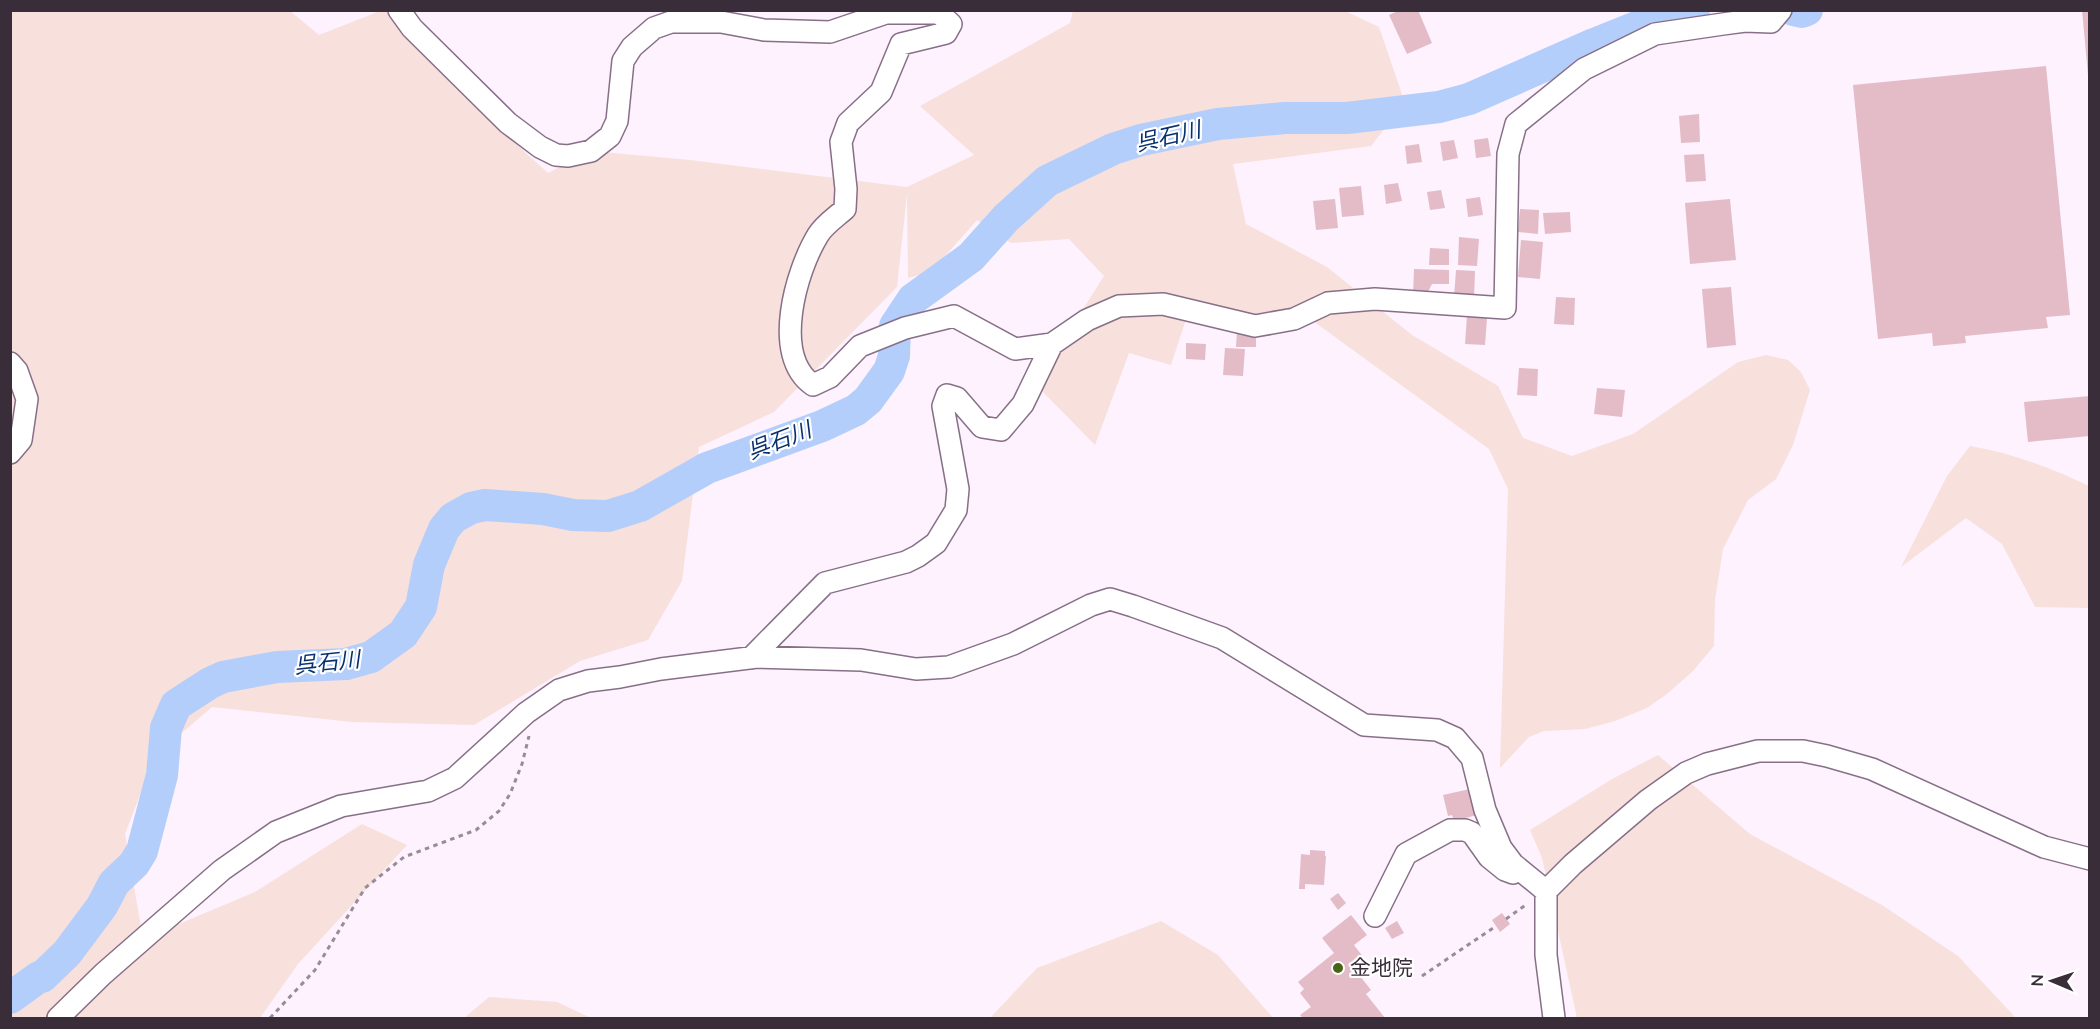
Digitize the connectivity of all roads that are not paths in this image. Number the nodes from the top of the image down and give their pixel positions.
1 (399, 10) edge
2 (1776, 16) edge
3 (1052, 344) junction
4 (10, 363) edge
5 (10, 453) edge
6 (751, 658) junction
7 (2090, 859) edge
8 (1538, 885) junction
9 (1375, 916) dead end
10 (58, 1018) edge
11 (1554, 1018) edge

1 - 3 street
2 - 3 street
3 - 6 street
4 - 5 street
6 - 8 street
6 - 10 street
7 - 8 street
8 - 9 street
8 - 11 street

